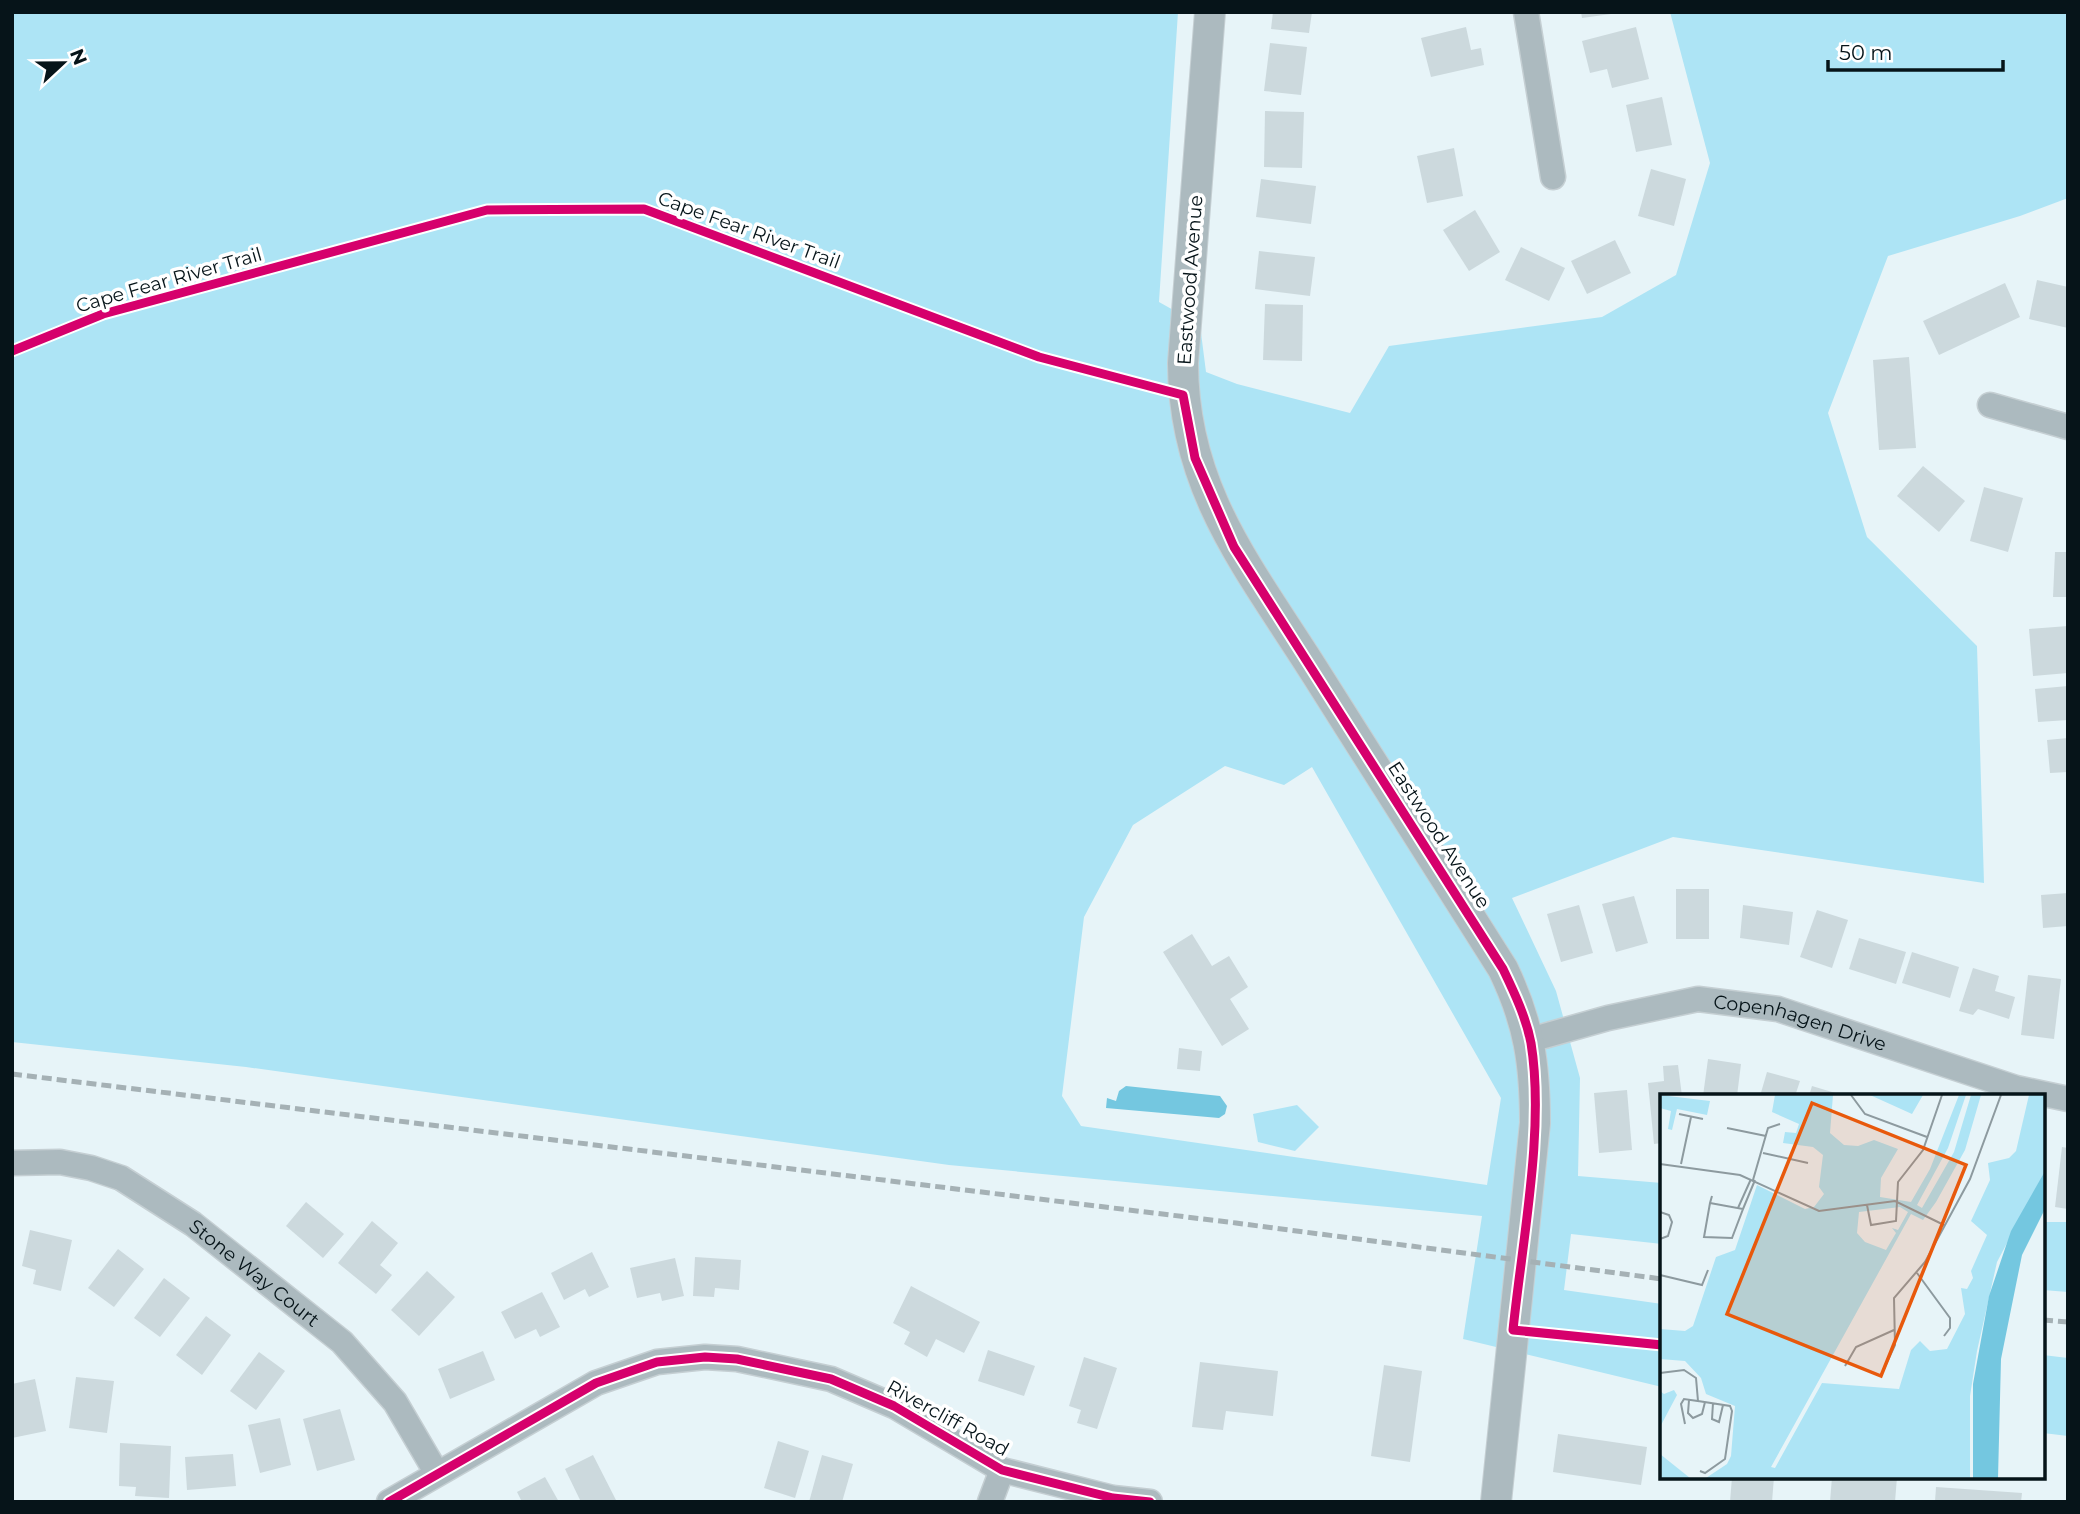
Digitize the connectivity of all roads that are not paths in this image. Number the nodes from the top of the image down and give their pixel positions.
1 (1210, 12) edge
2 (1526, 12) edge
3 (1553, 177) dead end
4 (1990, 405) dead end
5 (2068, 427) edge
6 (1530, 1040) junction
7 (2044, 1094) edge
8 (2045, 1094) edge
9 (2068, 1099) edge
10 (12, 1163) edge
11 (1002, 1469) junction
12 (436, 1472) junction
13 (389, 1502) edge
14 (990, 1502) edge
15 (1150, 1502) edge
16 (1496, 1502) edge

1 - 6 street, Eastwood Avenue
2 - 3 street
4 - 5 street
6 - 7 street, Copenhagen Drive
6 - 16 street, Eastwood Avenue
8 - 9 street, Copenhagen Drive
10 - 12 street, Stone Way Court
11 - 12 street, Rivercliff Road
11 - 14 street
11 - 15 street, Rivercliff Road
12 - 13 street, Rivercliff Road

